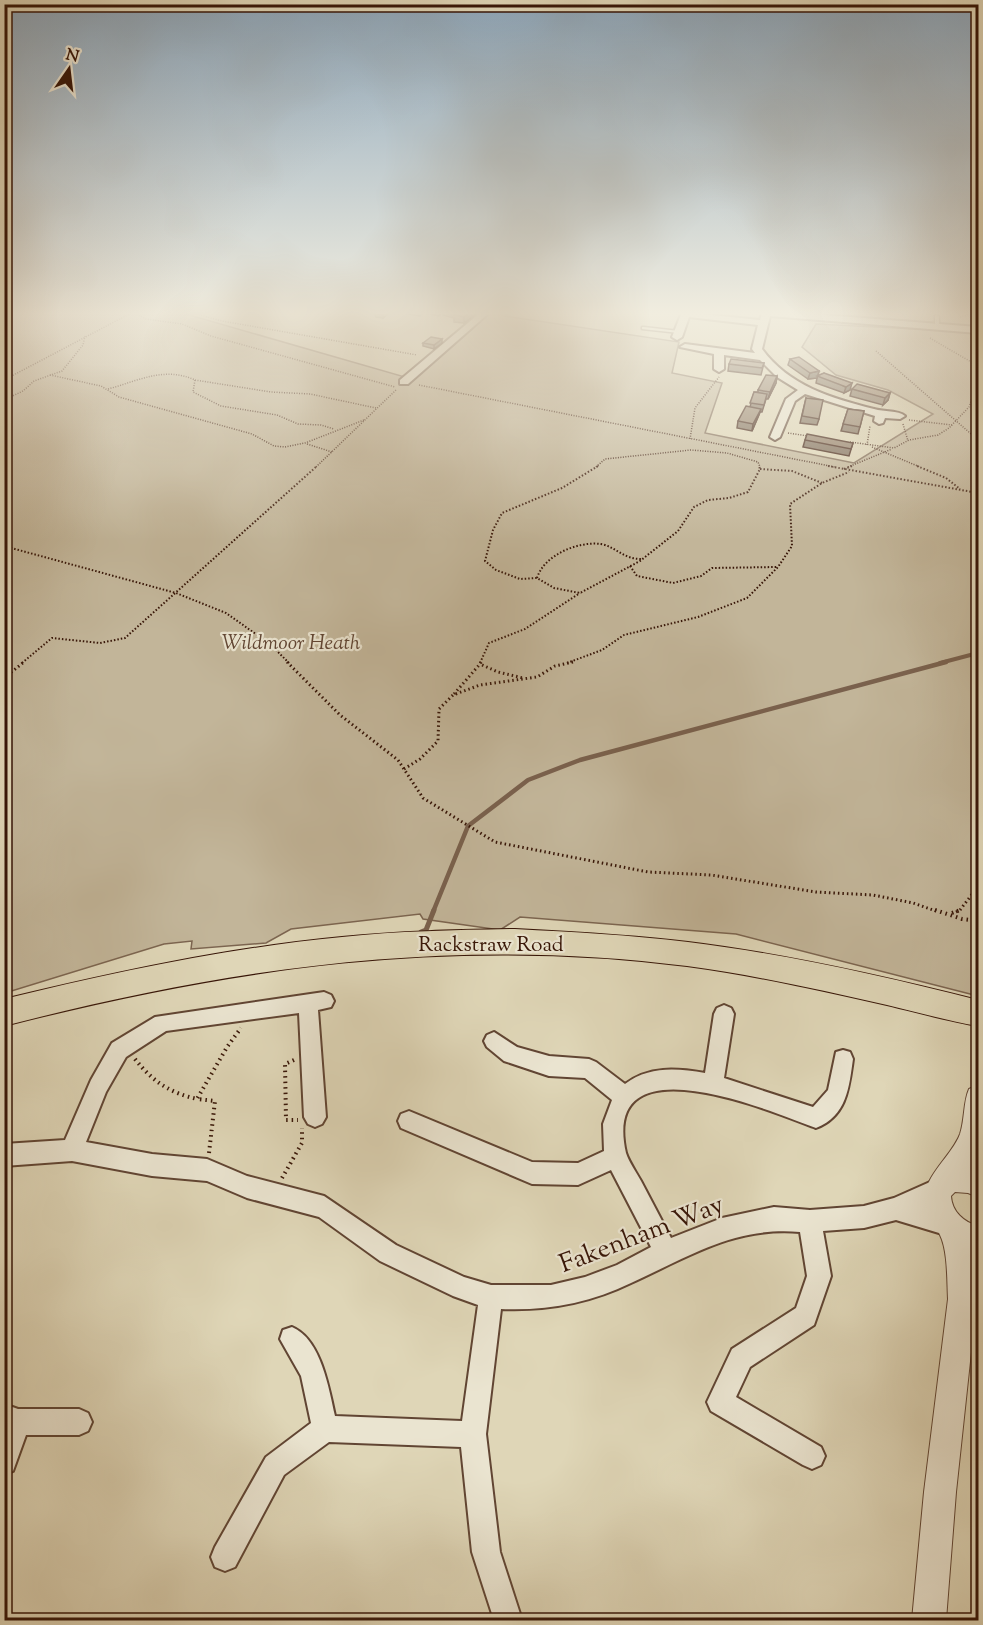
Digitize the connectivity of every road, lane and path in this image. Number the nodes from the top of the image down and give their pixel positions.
1 (27, 388) edge
2 (100, 388) edge
3 (118, 388) edge
4 (194, 388) edge
5 (245, 388) edge
6 (397, 388) edge
7 (433, 388) edge
8 (709, 388) edge
9 (800, 388) edge
10 (918, 388) edge
11 (975, 388) edge
12 (108, 390) junction
13 (804, 390) junction
14 (4, 400) edge
15 (377, 408) junction
16 (900, 416) dead end
17 (366, 420) junction
18 (956, 421) junction
19 (952, 425) junction
20 (336, 430) junction
21 (776, 434) joint
22 (811, 436) edge
23 (690, 439) junction
24 (978, 440) edge
25 (908, 441) junction
26 (845, 442) edge
27 (305, 443) junction
28 (867, 445) junction
29 (894, 448) junction
30 (333, 452) junction
31 (886, 453) junction
32 (760, 469) junction
33 (844, 469) junction
34 (851, 471) junction
35 (822, 483) junction
36 (961, 490) junction
37 (978, 493) edge
38 (4, 546) edge
39 (641, 559) junction
40 (630, 566) junction
41 (778, 567) junction
42 (537, 578) junction
43 (176, 593) junction
44 (579, 593) junction
45 (480, 664) junction
46 (4, 678) edge
47 (523, 678) junction
48 (453, 695) junction
49 (404, 769) junction
50 (978, 893) edge
51 (950, 913) junction
52 (978, 921) edge
53 (255, 1011) junction
54 (4, 1013) edge
55 (978, 1013) edge
56 (724, 1014) dead end
57 (494, 1041) dead end
58 (125, 1046) junction
59 (843, 1059) dead end
60 (713, 1086) junction
61 (624, 1096) junction
62 (978, 1097) edge
63 (197, 1099) junction
64 (315, 1118) dead end
65 (410, 1121) dead end
66 (972, 1138) junction
67 (72, 1150) junction
68 (209, 1153) dead end
69 (4, 1155) edge
70 (616, 1156) junction
71 (978, 1167) edge
72 (978, 1184) edge
73 (942, 1186) junction
74 (896, 1209) junction
75 (810, 1221) junction
76 (960, 1231) edge
77 (666, 1252) junction
78 (978, 1269) edge
79 (491, 1297) junction
80 (957, 1332) junction
81 (292, 1339) dead end
82 (11, 1420) edge
83 (79, 1422) dead end
84 (325, 1429) junction
85 (473, 1434) junction
86 (812, 1456) dead end
87 (4, 1462) edge
88 (225, 1557) dead end
89 (508, 1620) edge
90 (929, 1620) edge

1 - 14 path
2 - 12 path
3 - 12 path
4 - 20 path
5 - 15 path
6 - 15 path
7 - 23 path
8 - 23 path
9 - 13 street
10 - 18 path
11 - 18 path
12 - 27 path
13 - 16 street
13 - 21 street
15 - 17 path
17 - 20 path
17 - 30 path
18 - 19 path
18 - 24 path
19 - 25 path
19 - 25 path
20 - 27 path
21 - 22 path
23 - 33 path
25 - 29 path
26 - 28 path
27 - 30 path
28 - 29 path
28 - 31 path
29 - 31 path
30 - 43 path
31 - 33 path
31 - 36 path
32 - 35 path
32 - 39 path
32 - 42 path
33 - 34 path
34 - 35 path
34 - 36 path
35 - 41 path
36 - 37 path
38 - 43 path
39 - 40 path
39 - 42 path
40 - 41 path
40 - 44 path
41 - 47 path
42 - 44 path
43 - 46 path
43 - 49 path
44 - 45 path
45 - 47 path
45 - 48 path
47 - 48 path
48 - 49 path
49 - 51 path
50 - 51 path
51 - 52 path
53 - 58 street
53 - 63 path
53 - 64 street
54 - 55 main road, Rackstraw Road
56 - 60 street
57 - 61 street
58 - 63 path
58 - 67 street
59 - 60 street
60 - 61 street
61 - 70 street
62 - 66 street
63 - 68 path
65 - 70 street
66 - 71 street
66 - 73 street
67 - 69 street, Fakenham Way
67 - 79 street, Fakenham Way
70 - 77 street
72 - 73 street
73 - 74 street, Fakenham Way
73 - 76 street
74 - 75 street, Fakenham Way
74 - 76 street
75 - 77 street, Fakenham Way
75 - 86 street
76 - 80 street
77 - 79 street, Fakenham Way
78 - 80 street
79 - 85 street
80 - 90 street
81 - 84 street
82 - 83 street
82 - 87 street
84 - 85 street
84 - 88 street
85 - 89 street

